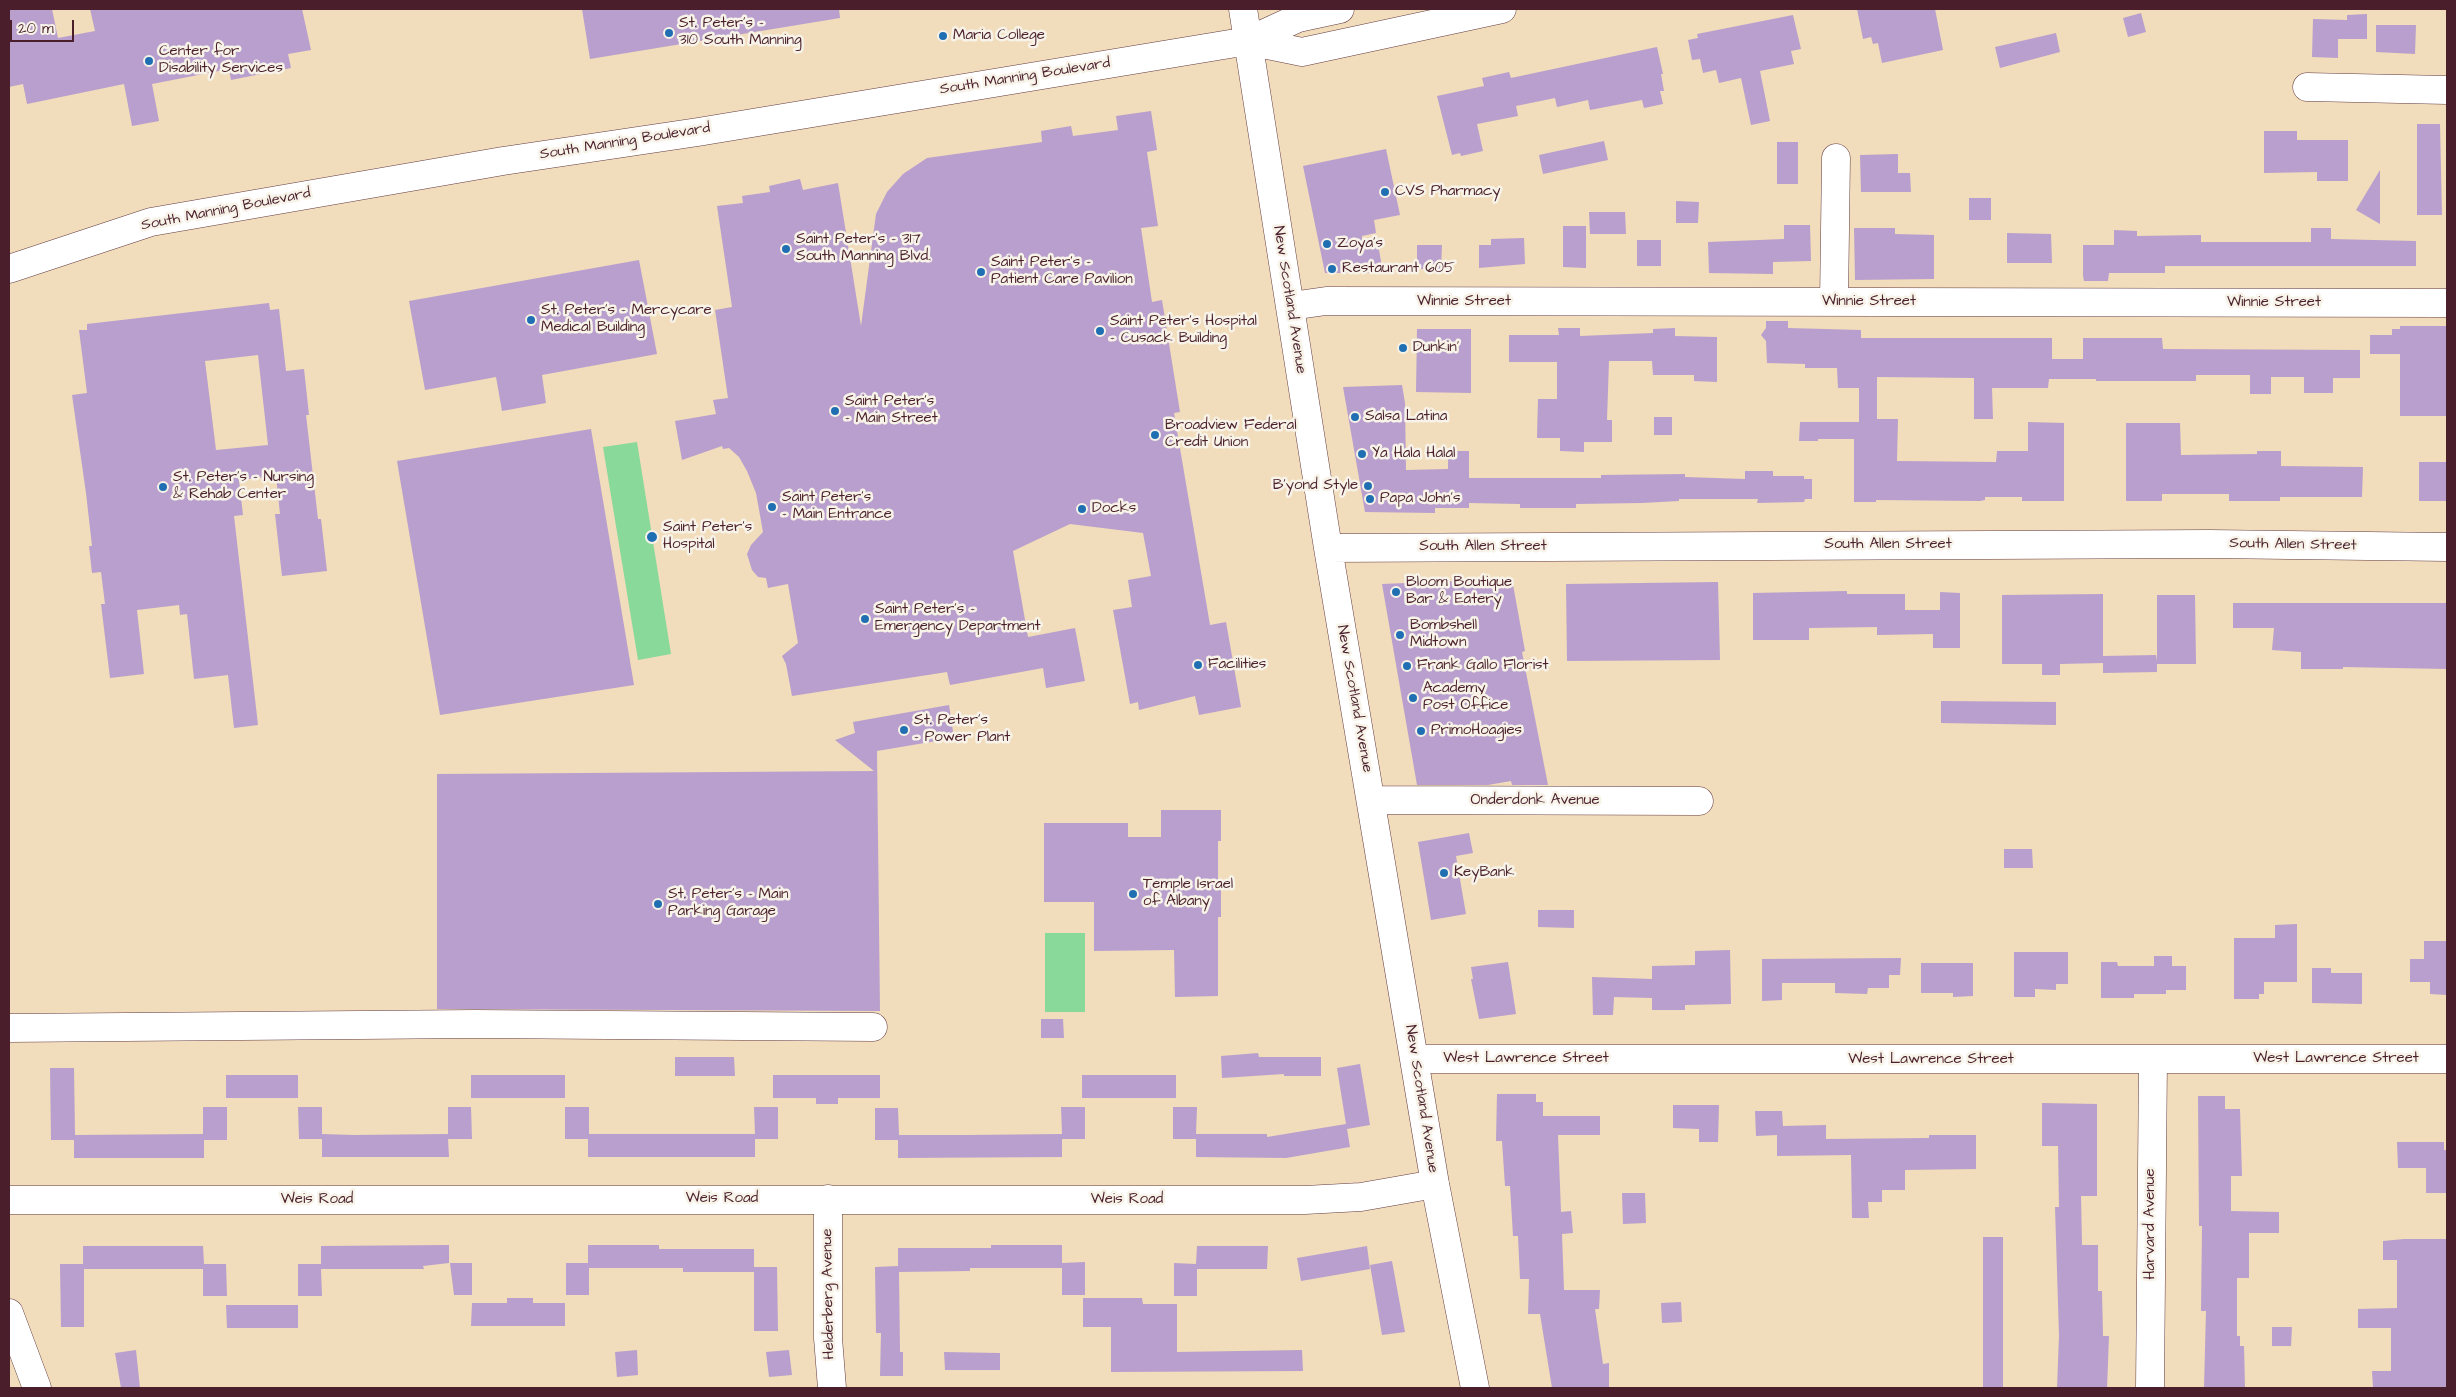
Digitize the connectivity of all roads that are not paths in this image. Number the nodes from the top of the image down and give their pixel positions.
1 (1243, 9) edge
2 (1340, 9) edge
3 (1502, 9) edge
4 (1248, 41) junction
5 (2307, 87) dead end
6 (2447, 90) edge
7 (1836, 158) dead end
8 (9, 269) edge
9 (1834, 302) junction
10 (2447, 303) edge
11 (1291, 306) junction
12 (2447, 547) edge
13 (1328, 548) junction
14 (1371, 800) junction
15 (1699, 801) dead end
16 (873, 1027) dead end
17 (9, 1028) edge
18 (1414, 1059) junction
19 (2447, 1059) edge
20 (2153, 1060) junction
21 (1435, 1184) junction
22 (828, 1199) junction
23 (9, 1200) edge
24 (9, 1313) edge
25 (26, 1380) edge
26 (832, 1388) edge
27 (1475, 1388) edge
28 (2150, 1388) edge

1 - 4 street, New Scotland Avenue
2 - 4 street, South Manning Boulevard
3 - 4 street, South Manning Boulevard
4 - 8 street, South Manning Boulevard
4 - 11 street, New Scotland Avenue
5 - 6 street
7 - 9 street
9 - 10 street, Winnie Street
9 - 11 street, Winnie Street
11 - 13 street, New Scotland Avenue
12 - 13 street, South Allen Street
13 - 14 street, New Scotland Avenue
14 - 15 street, Onderdonk Avenue
14 - 18 street, New Scotland Avenue
16 - 17 street
18 - 20 street, West Lawrence Street
18 - 21 street, New Scotland Avenue
19 - 20 street, West Lawrence Street
20 - 28 street, Harvard Avenue
21 - 22 street, Weis Road
21 - 27 street, New Scotland Avenue
22 - 23 street, Weis Road
22 - 26 street, Helderberg Avenue
24 - 25 street

